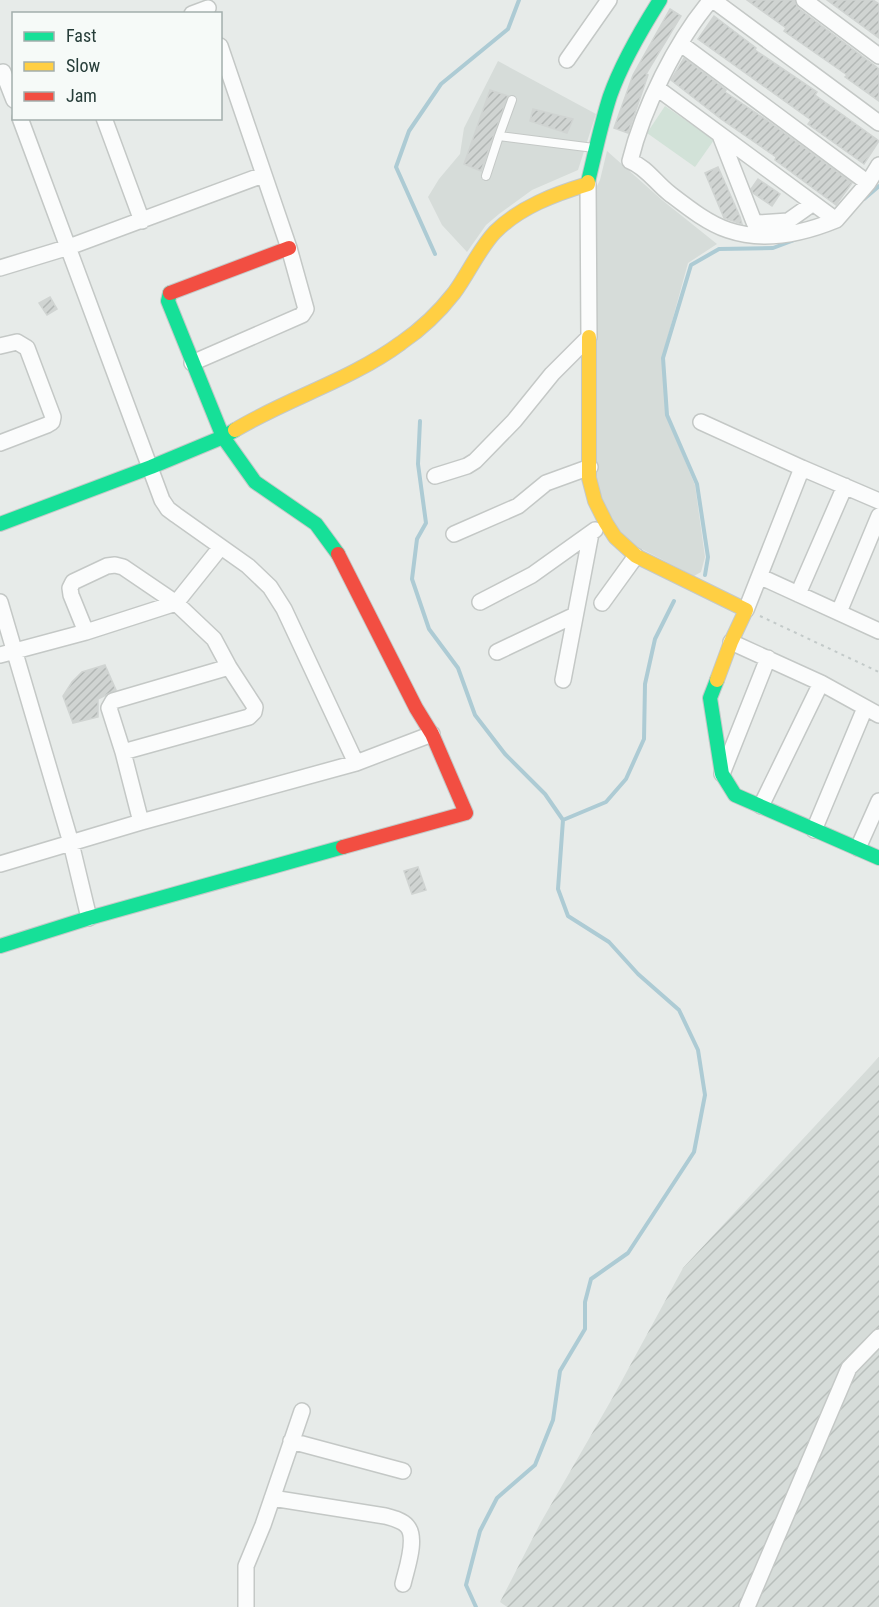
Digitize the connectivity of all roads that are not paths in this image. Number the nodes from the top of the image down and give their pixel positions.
1 (609, 0) edge
2 (660, 0) edge
3 (804, 0) edge
4 (705, 2) edge
5 (681, 44) junction
6 (222, 52) edge
7 (879, 56) edge
8 (567, 60) dead end
9 (6, 72) edge
10 (657, 88) junction
11 (12, 93) edge
12 (512, 100) dead end
13 (21, 120) edge
14 (105, 120) edge
15 (879, 123) edge
16 (720, 135) junction
17 (499, 136) junction
18 (596, 148) junction
19 (879, 165) edge
20 (263, 176) junction
21 (486, 176) dead end
22 (868, 183) junction
23 (588, 184) junction
24 (812, 204) junction
25 (836, 220) junction
26 (142, 221) junction
27 (69, 247) junction
28 (289, 248) junction
29 (0, 268) edge
30 (589, 337) junction
31 (0, 346) edge
32 (192, 363) junction
33 (701, 422) dead end
34 (223, 437) junction
35 (0, 443) edge
36 (151, 466) junction
37 (590, 467) junction
38 (802, 468) junction
39 (435, 476) dead end
40 (845, 486) junction
41 (879, 501) edge
42 (879, 516) edge
43 (606, 523) junction
44 (0, 524) edge
45 (591, 533) junction
46 (454, 534) dead end
47 (220, 548) junction
48 (636, 556) junction
49 (761, 577) junction
50 (798, 594) junction
51 (480, 602) dead end
52 (0, 603) edge
53 (176, 603) junction
54 (602, 603) dead end
55 (746, 610) junction
56 (839, 612) junction
57 (575, 615) junction
58 (879, 630) edge
59 (86, 632) junction
60 (731, 642) junction
61 (496, 652) dead end
62 (7, 654) edge
63 (768, 658) junction
64 (229, 667) junction
65 (563, 680) dead end
66 (820, 683) junction
67 (865, 708) junction
68 (879, 715) edge
69 (432, 734) junction
70 (123, 752) junction
71 (356, 763) junction
72 (722, 774) junction
73 (879, 801) edge
74 (761, 806) junction
75 (141, 822) junction
76 (814, 830) junction
77 (71, 843) junction
78 (858, 848) junction
79 (879, 858) edge
80 (0, 864) edge
81 (89, 918) junction
82 (0, 945) edge
83 (879, 1337) edge
84 (302, 1412) dead end
85 (291, 1441) junction
86 (404, 1471) dead end
87 (272, 1498) junction
88 (403, 1584) dead end
89 (246, 1607) edge
90 (747, 1607) edge

1 - 8 street
2 - 18 street
3 - 7 street
4 - 5 street
4 - 15 street
5 - 10 street
5 - 22 street
6 - 20 street
9 - 11 street
10 - 16 street
10 - 25 street
12 - 17 lane
13 - 27 street
14 - 26 street
16 - 24 street
16 - 24 street
17 - 18 lane
17 - 21 lane
18 - 23 street
19 - 22 street
20 - 26 street
20 - 28 street
22 - 25 street
23 - 30 street
23 - 34 street
24 - 25 street
26 - 27 street
27 - 29 street
27 - 36 street
28 - 32 street
28 - 32 street
30 - 37 street
30 - 39 street
31 - 35 street
32 - 34 street
33 - 38 street
34 - 36 street
34 - 69 street
36 - 44 street
36 - 47 street
37 - 43 street
37 - 46 street
38 - 40 street
38 - 49 street
40 - 41 street
40 - 50 street
42 - 56 street
43 - 45 street
43 - 48 street
45 - 51 street
45 - 57 street
47 - 53 street
47 - 71 street
48 - 54 street
48 - 55 street
49 - 50 street
49 - 55 street
50 - 56 street
52 - 62 street
53 - 59 street
53 - 59 street
53 - 64 street
55 - 60 street
56 - 58 street
57 - 61 street
57 - 65 street
59 - 62 street
60 - 63 street
60 - 72 street
62 - 77 street
63 - 66 street
63 - 72 street
64 - 70 street
64 - 70 street
66 - 67 street
66 - 74 street
67 - 68 street
67 - 76 street
69 - 71 street
69 - 81 street
70 - 75 street
71 - 75 street
72 - 74 street
73 - 78 street
74 - 76 street
75 - 77 street
76 - 78 street
77 - 80 street
77 - 81 street
78 - 79 street
81 - 82 street
83 - 90 street
84 - 85 street
85 - 86 street
85 - 87 street
87 - 88 street
87 - 89 street

